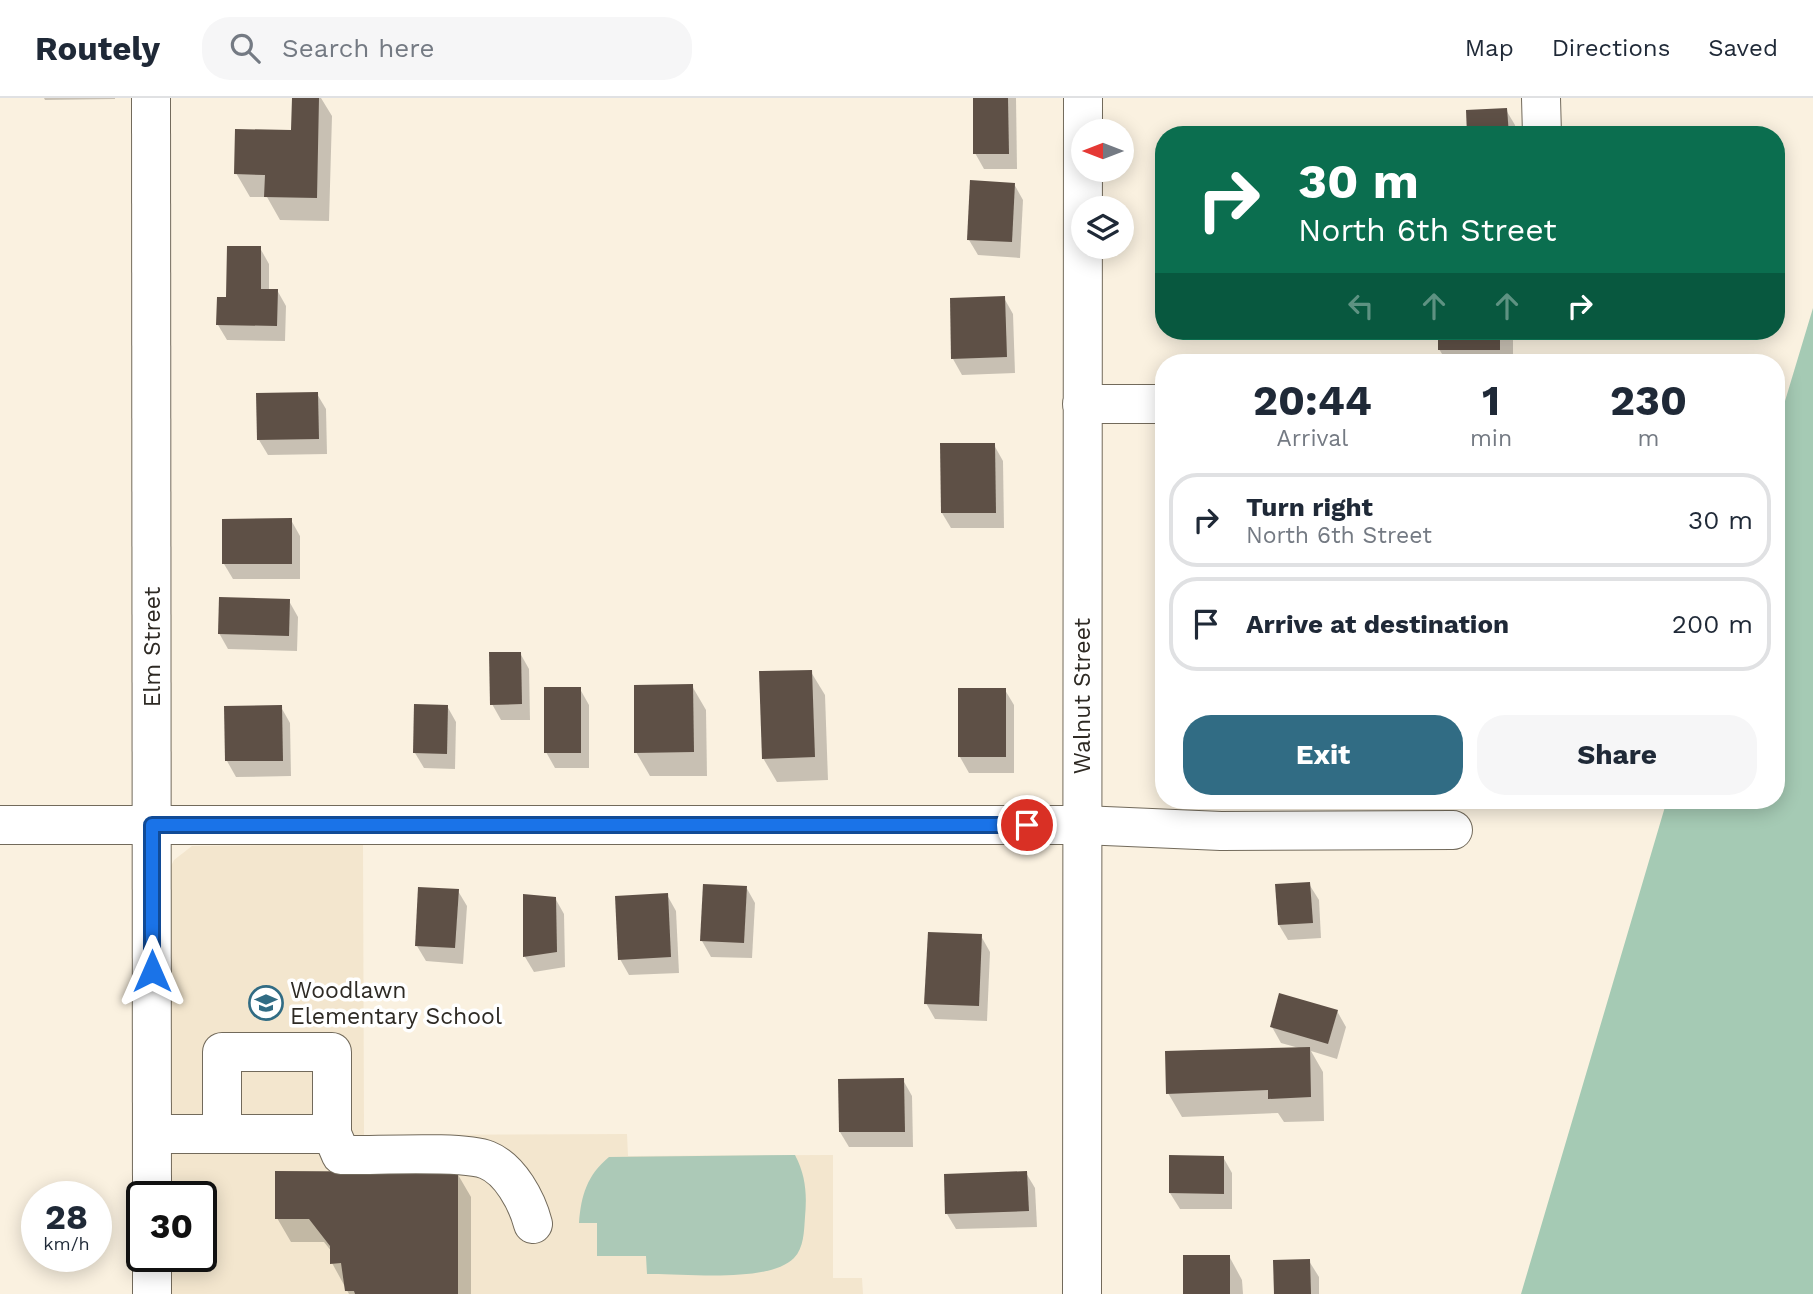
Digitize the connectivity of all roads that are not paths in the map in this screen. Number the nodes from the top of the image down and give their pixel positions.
1 (152, 98) edge
2 (1083, 98) edge
3 (1541, 98) edge
4 (1542, 126) edge
5 (1082, 404) junction
6 (1155, 404) edge
7 (0, 825) edge
8 (152, 825) junction
9 (1082, 825) junction
10 (1453, 830) dead end
11 (152, 1134) junction
12 (222, 1134) junction
13 (332, 1134) junction
14 (152, 1181) edge
15 (533, 1224) dead end
16 (152, 1272) edge
17 (152, 1294) edge
18 (1082, 1294) edge

1 - 8 street, Elm Street
2 - 5 street, Walnut Street
3 - 4 street
5 - 6 street
5 - 9 street, Walnut Street
7 - 8 street
8 - 9 street
8 - 11 street, Elm Street
9 - 10 street
9 - 18 street, Walnut Street
11 - 12 street
11 - 14 street, Elm Street
12 - 13 street
12 - 13 street
13 - 15 street
16 - 17 street

